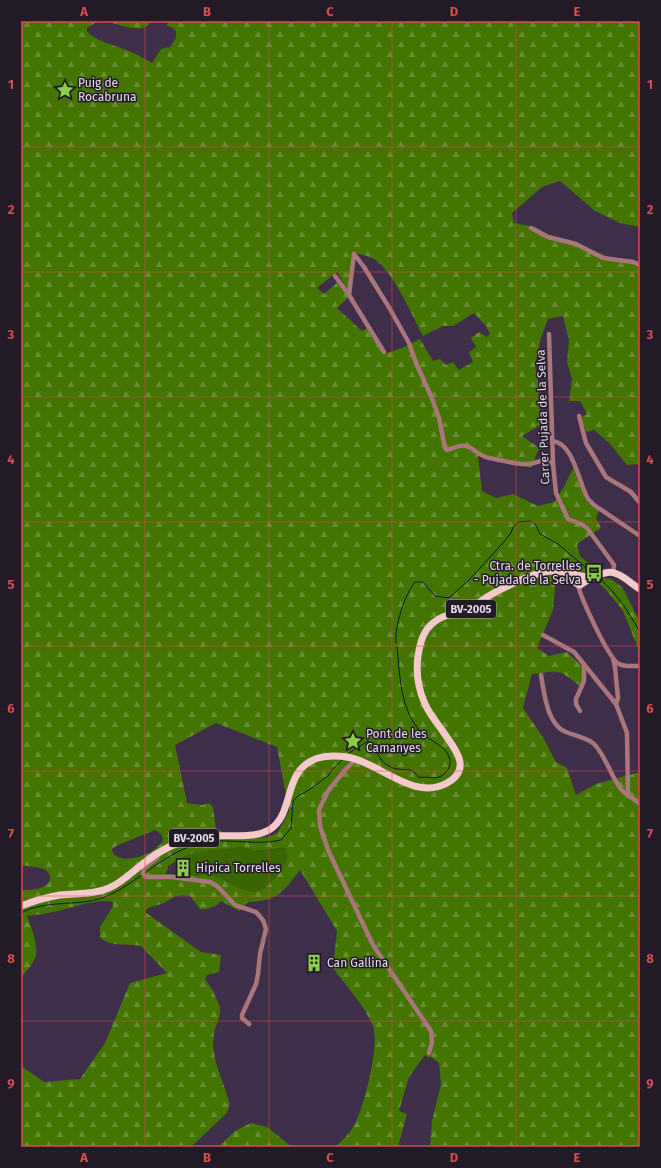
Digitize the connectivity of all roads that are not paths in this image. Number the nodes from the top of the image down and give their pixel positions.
1 (531, 228) dead end
2 (640, 265) edge
3 (335, 276) dead end
4 (349, 295) junction
5 (550, 334) dead end
6 (384, 352) dead end
7 (579, 416) dead end
8 (552, 441) junction
9 (553, 464) junction
10 (640, 503) edge
11 (640, 536) edge
12 (613, 573) junction
13 (580, 580) junction
14 (640, 589) edge
15 (543, 635) dead end
16 (613, 659) junction
17 (584, 664) junction
18 (640, 666) edge
19 (541, 675) dead end
20 (616, 704) junction
21 (580, 712) dead end
22 (356, 759) junction
23 (628, 796) junction
24 (640, 804) edge
25 (160, 852) junction
26 (21, 906) edge
27 (249, 1024) dead end
28 (429, 1053) dead end

1 - 2 street
3 - 4 street
4 - 6 street
4 - 9 street
5 - 8 street, Carrer Pujada de la Selva
7 - 10 street
8 - 9 street, Carrer Pujada de la Selva
8 - 11 street
9 - 12 street, Carrer Pujada de la Selva
12 - 13 main road, BV-2005
12 - 14 main road
13 - 16 street
13 - 22 main road, BV-2005
15 - 17 street
16 - 18 street
16 - 20 street
17 - 20 street
17 - 21 street
19 - 23 street
20 - 23 street
22 - 25 main road, BV-2005
22 - 28 street
23 - 24 street
25 - 26 main road, BV-2005
25 - 27 street

